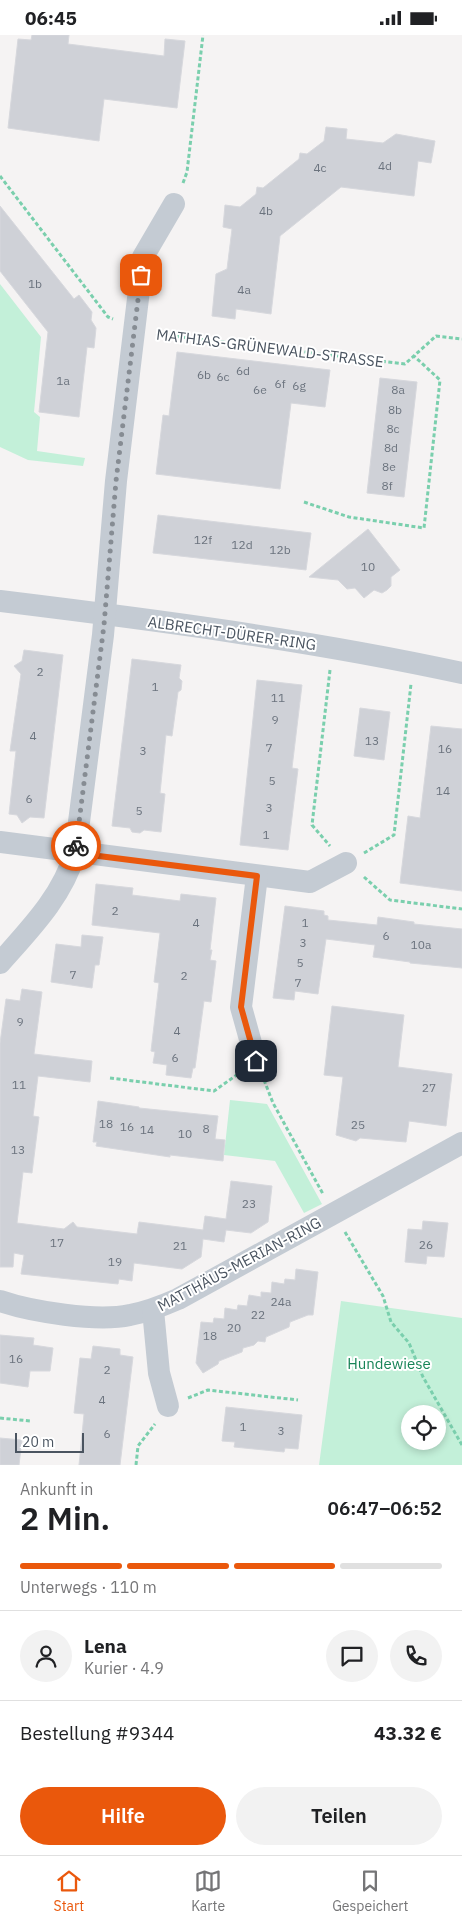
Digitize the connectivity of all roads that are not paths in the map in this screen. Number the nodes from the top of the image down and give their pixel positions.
1 (174, 204) road end
2 (0, 601) edge
3 (106, 614) junction
4 (462, 673) edge
5 (0, 842) edge
6 (75, 853) junction
7 (346, 863) road end
8 (257, 876) junction
9 (0, 963) edge
10 (256, 1061) road end
11 (462, 1143) edge
12 (0, 1301) edge
13 (153, 1310) junction
14 (168, 1406) road end

1 - 3 street, MATHIAS-GRÜNEWALD-STRASSE
2 - 3 street, ALBRECHT-DÜRER-RING
3 - 4 street, ALBRECHT-DÜRER-RING
3 - 6 street
5 - 6 street
6 - 8 street
6 - 9 street
7 - 8 street
8 - 10 street
11 - 13 street, MATTHÄUS-MERIAN-RING
12 - 13 street, MATTHÄUS-MERIAN-RING
13 - 14 street

